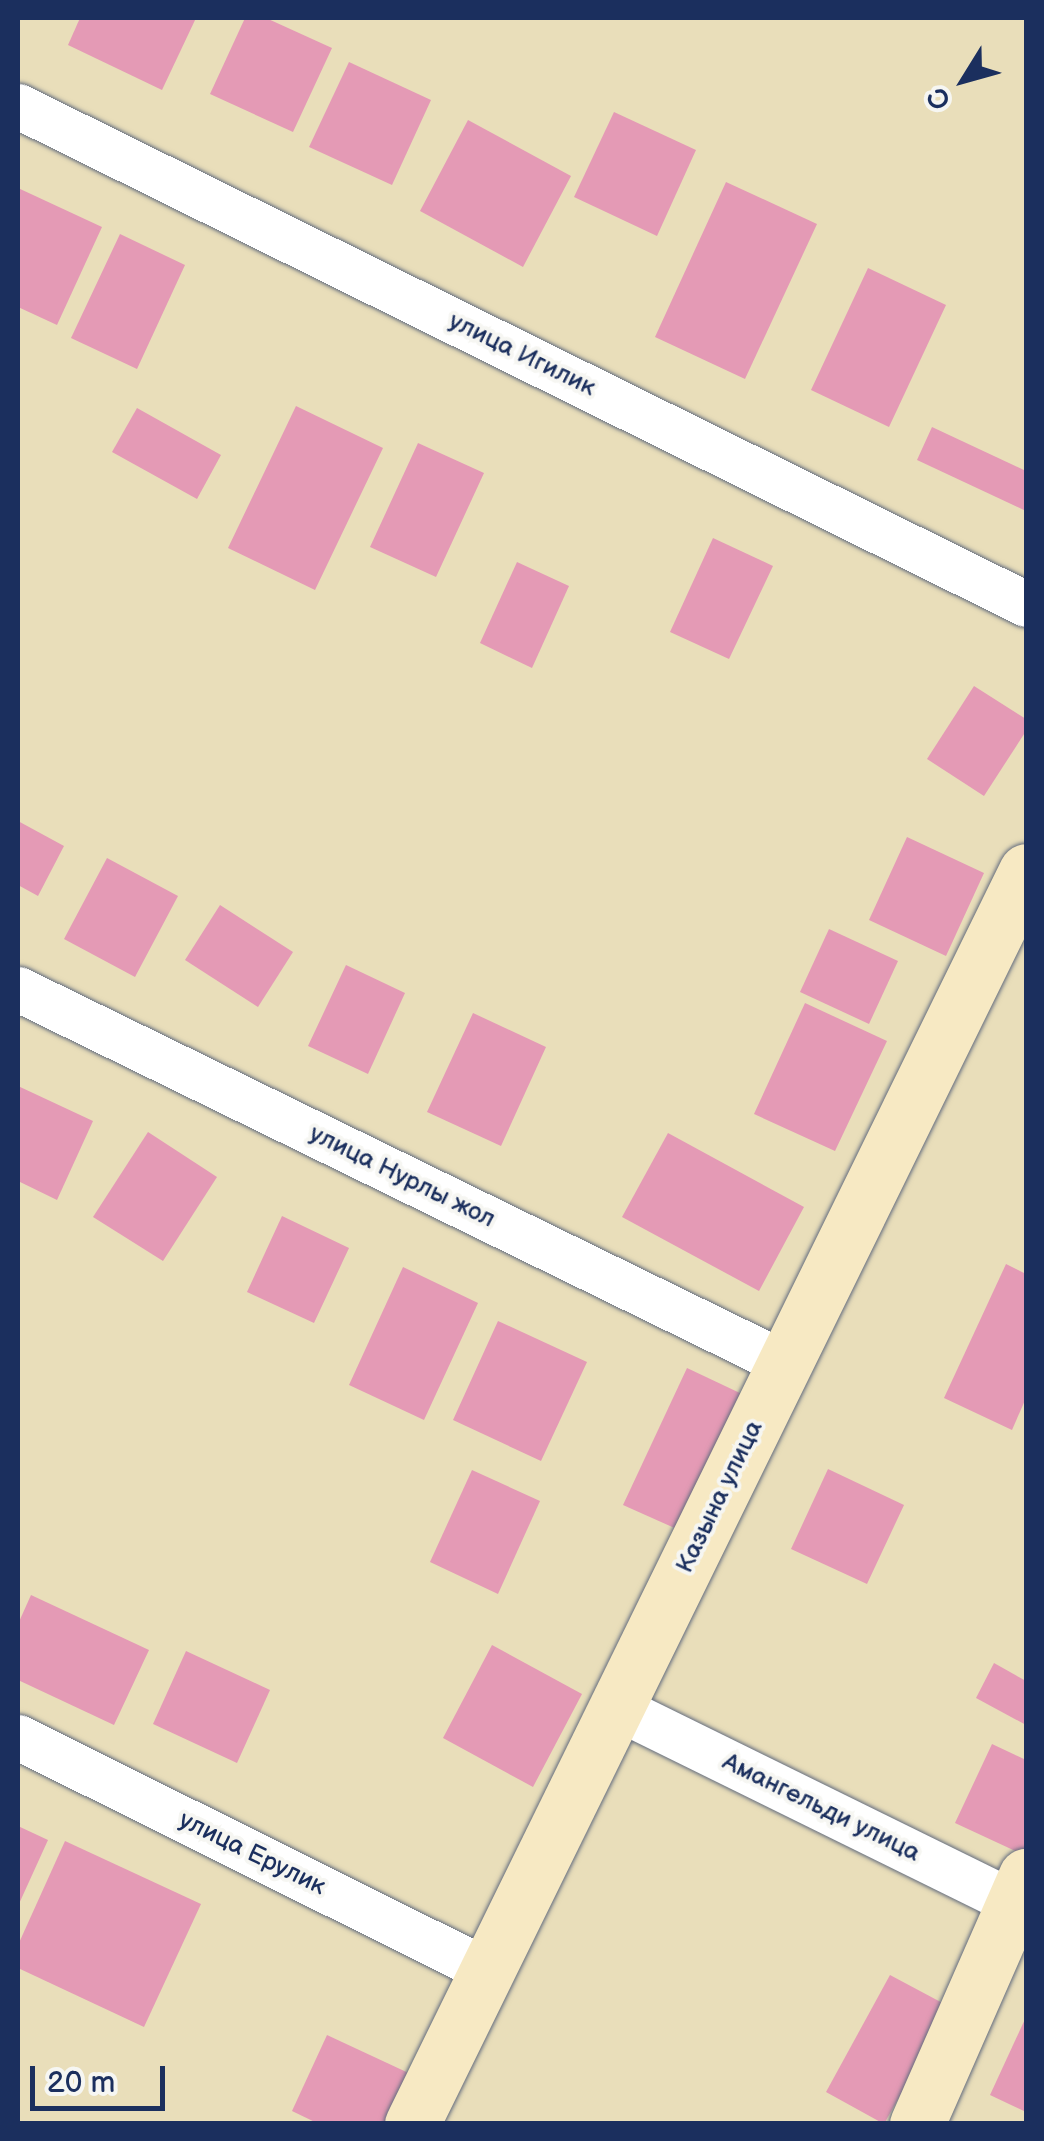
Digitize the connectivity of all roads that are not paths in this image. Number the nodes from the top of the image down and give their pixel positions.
1 (18, 106) edge
2 (1026, 604) edge
3 (1026, 871) edge
4 (18, 989) edge
5 (786, 1364) junction
6 (616, 1708) junction
7 (18, 1737) edge
8 (1022, 1895) edge
9 (486, 1970) junction
10 (412, 2124) edge
11 (917, 2124) edge

1 - 2 street, улица Игилик
3 - 5 street, Казына улица
4 - 5 street, улица Нурлы жол
5 - 6 street, Казына улица
6 - 8 street, Амангельди улица
6 - 9 street, Казына улица
7 - 9 street, улица Ерулик
8 - 11 street
9 - 10 street, Казына улица

